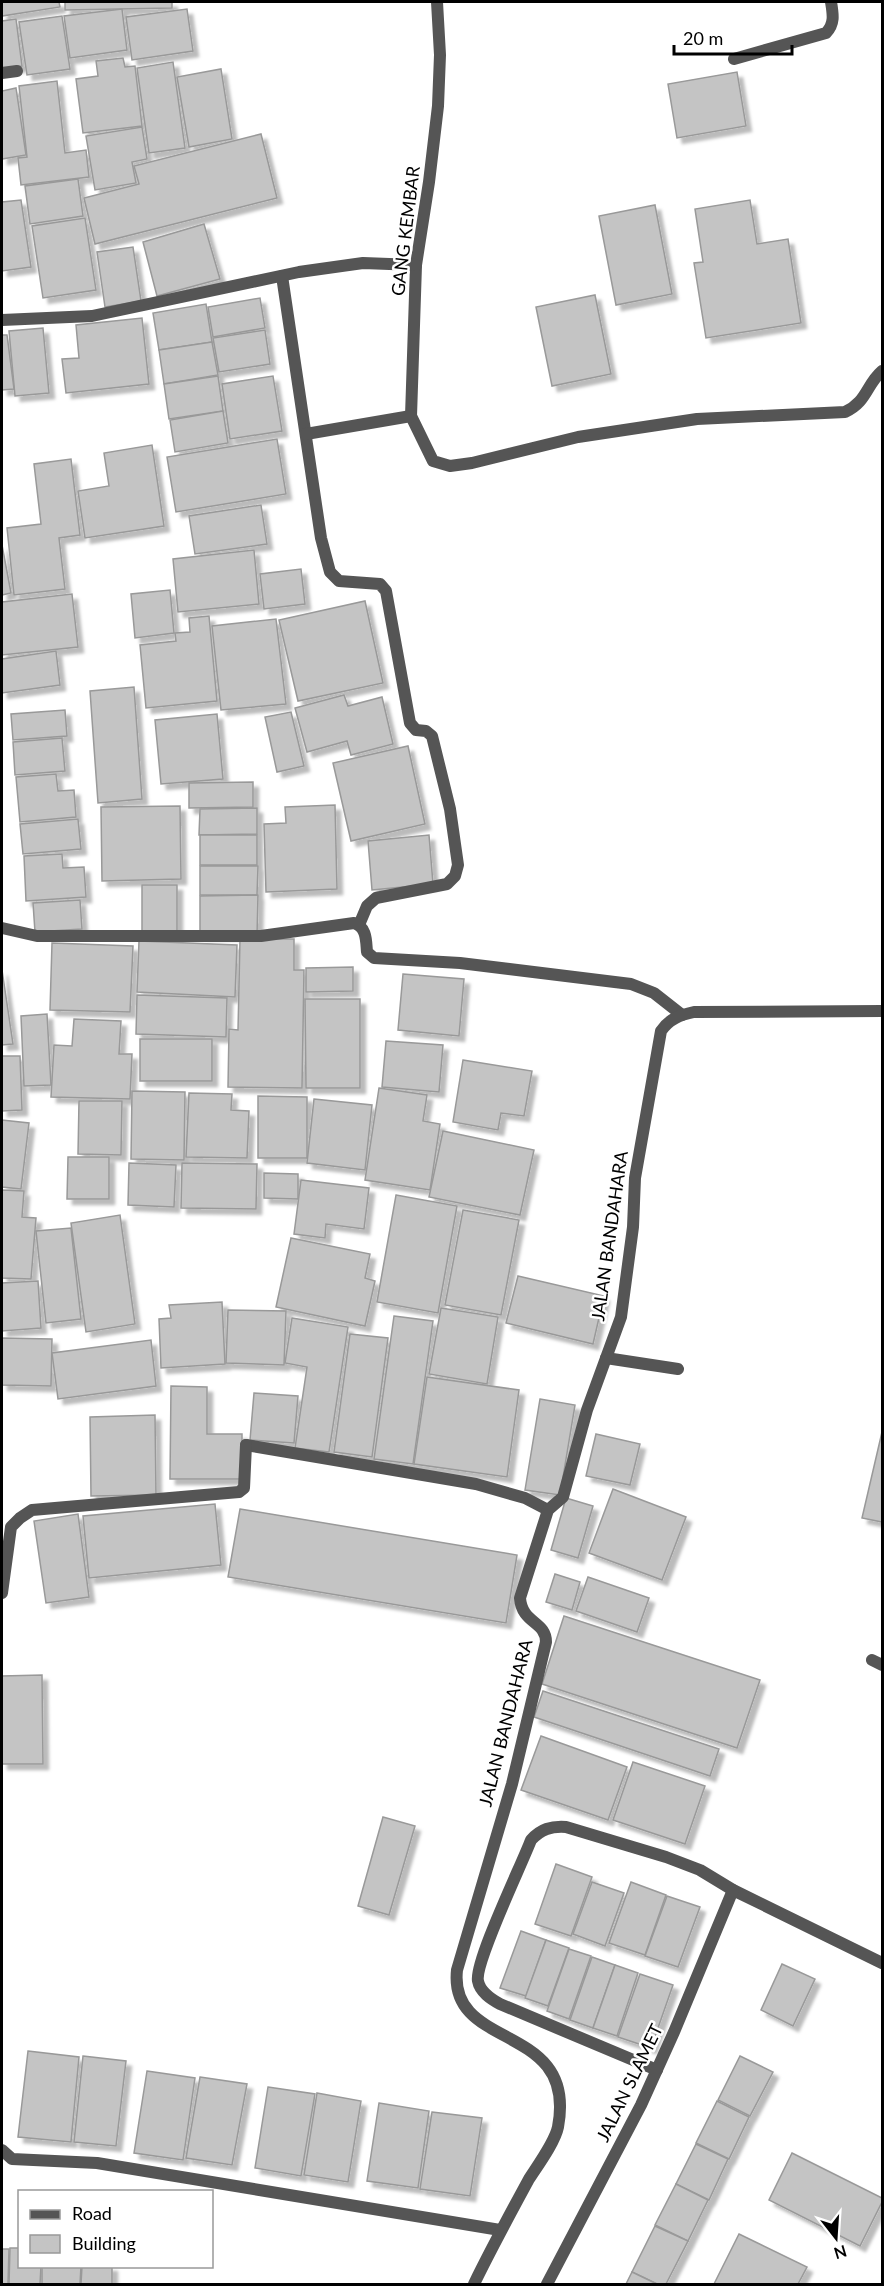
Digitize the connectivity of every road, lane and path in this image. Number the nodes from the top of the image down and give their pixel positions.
1 (437, 2) edge
2 (831, 2) edge
3 (734, 59) dead end
4 (16, 71) dead end
5 (2, 73) edge
6 (416, 265) junction
7 (282, 276) junction
8 (2, 320) edge
9 (882, 371) edge
10 (411, 416) junction
11 (306, 434) junction
12 (359, 925) junction
13 (2, 928) edge
14 (882, 1011) edge
15 (682, 1015) junction
16 (606, 1358) junction
17 (678, 1369) dead end
18 (548, 1510) junction
19 (2, 1593) edge
20 (733, 1890) junction
21 (882, 1963) edge
22 (657, 2070) junction
23 (2, 2150) edge
24 (500, 2230) junction
25 (474, 2284) edge
26 (547, 2284) edge

1 - 6 street, GANG KEMBAR
2 - 3 street
4 - 5 street
6 - 7 street
6 - 10 street, GANG KEMBAR
7 - 8 street
7 - 11 street
9 - 10 street, GANG KEMBAR
10 - 11 street
11 - 12 street
12 - 13 street
12 - 15 street
14 - 15 street
15 - 16 street, JALAN BANDAHARA
16 - 17 street
16 - 18 street, JALAN BANDAHARA
18 - 19 street
18 - 24 street, JALAN BANDAHARA
20 - 21 street
20 - 22 street, JALAN SLAMET
20 - 22 street
22 - 26 street, JALAN SLAMET
23 - 24 street
24 - 25 street, JALAN BANDAHARA

